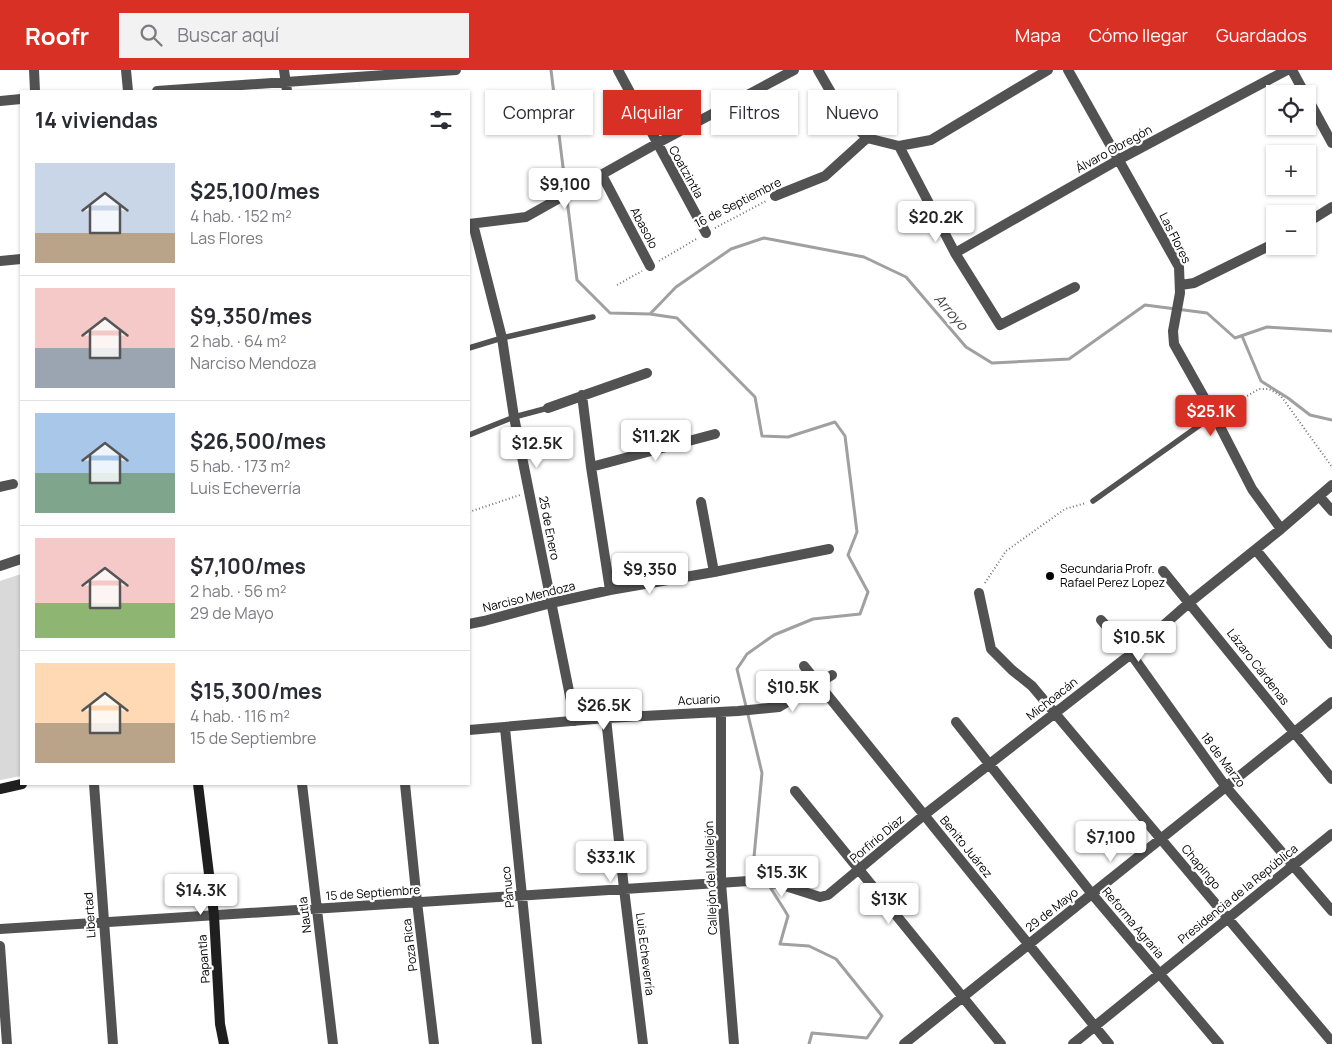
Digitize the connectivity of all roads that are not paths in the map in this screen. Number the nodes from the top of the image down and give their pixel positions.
1 (34, 70) edge
2 (126, 70) edge
3 (284, 70) edge
4 (456, 70) edge
5 (618, 70) edge
6 (794, 70) edge
7 (818, 70) edge
8 (1048, 70) edge
9 (1068, 70) edge
10 (1287, 70) edge
11 (1292, 70) edge
12 (1300, 85) edge
13 (286, 87) edge
14 (35, 90) edge
15 (128, 90) edge
16 (189, 90) edge
17 (20, 99) edge
18 (0, 101) edge
19 (1316, 114) edge
20 (867, 138) junction
21 (1332, 143) edge
22 (656, 144) junction
23 (899, 146) junction
24 (1118, 160) junction
25 (602, 175) junction
26 (775, 196) road end
27 (1332, 207) edge
28 (1316, 217) edge
29 (471, 224) edge
30 (706, 233) road end
31 (1266, 247) edge
32 (955, 253) junction
33 (20, 259) edge
34 (0, 261) edge
35 (650, 266) road end
36 (1075, 287) dead end
37 (1180, 289) junction
38 (593, 317) dead end
39 (502, 338) junction
40 (470, 348) edge
41 (647, 373) dead end
42 (582, 395) junction
43 (548, 408) joint
44 (1214, 415) junction
45 (514, 417) junction
46 (716, 434) dead end
47 (470, 436) edge
48 (591, 467) junction
49 (13, 484) dead end
50 (1332, 485) edge
51 (0, 487) edge
52 (1319, 496) junction
53 (1093, 501) road end
54 (701, 502) dead end
55 (1332, 510) edge
56 (1281, 529) junction
57 (829, 549) dead end
58 (1256, 550) junction
59 (20, 559) edge
60 (0, 566) edge
61 (1163, 571) dead end
62 (714, 572) junction
63 (610, 590) junction
64 (978, 593) road end
65 (1190, 602) junction
66 (551, 603) junction
67 (1101, 620) dead end
68 (470, 624) edge
69 (1332, 644) edge
70 (1130, 654) junction
71 (804, 666) dead end
72 (832, 675) dead end
73 (818, 684) junction
74 (1332, 702) edge
75 (721, 712) junction
76 (1055, 713) junction
77 (606, 718) junction
78 (575, 720) junction
79 (956, 722) dead end
80 (505, 728) junction
81 (470, 730) edge
82 (1293, 732) junction
83 (989, 764) junction
84 (1332, 779) edge
85 (20, 784) edge
86 (94, 785) edge
87 (198, 785) edge
88 (302, 785) edge
89 (405, 785) edge
90 (1226, 786) junction
91 (0, 788) edge
92 (795, 792) dead end
93 (924, 815) junction
94 (1332, 834) edge
95 (1161, 839) junction
96 (1294, 866) junction
97 (860, 870) junction
98 (721, 883) junction
99 (624, 889) junction
100 (1092, 894) junction
101 (521, 896) junction
102 (820, 897) joint
103 (417, 902) junction
104 (316, 909) junction
105 (1332, 911) edge
106 (214, 915) junction
107 (1228, 919) junction
108 (103, 922) junction
109 (0, 929) edge
110 (1028, 945) junction
111 (0, 946) edge
112 (1160, 974) junction
113 (964, 996) junction
114 (1095, 1027) junction
115 (1332, 1042) edge
116 (6, 1044) edge
117 (113, 1044) edge
118 (224, 1044) edge
119 (333, 1044) edge
120 (434, 1044) edge
121 (538, 1044) edge
122 (643, 1044) edge
123 (734, 1044) edge
124 (904, 1044) edge
125 (1001, 1044) edge
126 (1073, 1044) edge
127 (1109, 1044) edge
128 (1219, 1044) edge

1 - 14 street
2 - 15 street
3 - 13 street
4 - 13 street
5 - 22 street, Coatzintla
6 - 22 street
7 - 20 street
8 - 23 street
9 - 24 street, Las Flores
10 - 24 street, Álvaro Obregón
11 - 12 street
13 - 16 street
17 - 18 street
19 - 21 street
20 - 23 street
20 - 26 street, 16 de Septiembre
22 - 25 street
22 - 30 street, Coatzintla
23 - 32 street
24 - 32 street, Álvaro Obregón
24 - 37 street, Las Flores
25 - 29 street
25 - 35 street, Abasolo
27 - 28 street
29 - 39 street, 25 de Enero
31 - 37 street
32 - 36 street
33 - 34 street
37 - 44 street, Las Flores
38 - 39 lane
39 - 40 lane
39 - 45 street, 25 de Enero
41 - 42 street
42 - 43 street
42 - 48 street
43 - 45 lane
44 - 53 lane
44 - 56 street, Las Flores
45 - 47 lane
45 - 66 street, 25 de Enero
46 - 48 street
48 - 63 street
49 - 51 street
50 - 52 street, Michoacán
52 - 55 street
52 - 56 street, Michoacán
54 - 62 street
56 - 58 street, Michoacán
57 - 62 street, Narciso Mendoza
58 - 65 street, Michoacán
58 - 69 street
59 - 60 street
61 - 65 street, Lázaro Cárdenas
62 - 63 street, Narciso Mendoza
63 - 66 street, Narciso Mendoza
64 - 76 street, Chapingo
65 - 70 street, Michoacán
65 - 82 street, Lázaro Cárdenas
66 - 68 street, Narciso Mendoza
66 - 78 street, 25 de Enero
67 - 70 street, 18 de Marzo
70 - 76 street, Michoacán
70 - 90 street, 18 de Marzo
71 - 73 street, Benito Juárez
72 - 73 street, Acuario
73 - 75 street, Acuario
73 - 93 street, Benito Juárez
74 - 82 street, 29 de Mayo
75 - 77 street, Acuario
75 - 98 street, Callejón del Mollejón
76 - 83 street, Michoacán
76 - 95 street, Chapingo
77 - 78 street, Acuario
77 - 99 street, Luis Echeverría
78 - 80 street, Acuario
79 - 83 street, Reforma Agraria
80 - 81 street, Acuario
80 - 101 street, Pánuco
82 - 84 street, Lázaro Cárdenas
82 - 90 street, 29 de Mayo
83 - 93 street, Michoacán
83 - 100 street, Reforma Agraria
85 - 91 street
86 - 108 street, Libertad
87 - 106 street, Papantla
88 - 104 street, Nautla
89 - 103 street, Poza Rica
90 - 95 street, 29 de Mayo
90 - 96 street, 18 de Marzo
92 - 97 street
93 - 97 street, Porfirio Díaz
93 - 110 street, Benito Juárez
94 - 96 street, Presidencia de la República
95 - 100 street, 29 de Mayo
95 - 107 street, Chapingo
96 - 105 street, 18 de Marzo
96 - 107 street, Presidencia de la República
97 - 102 street, Porfirio Díaz
97 - 113 street
98 - 99 street, 15 de Septiembre
98 - 102 street, 15 de Septiembre
98 - 123 street, Callejón del Mollejón
99 - 101 street, 15 de Septiembre
99 - 122 street, Luis Echeverría
100 - 110 street, 29 de Mayo
100 - 112 street, Reforma Agraria
101 - 103 street, 15 de Septiembre
101 - 121 street, Pánuco
103 - 104 street, 15 de Septiembre
103 - 120 street, Poza Rica
104 - 106 street, 15 de Septiembre
104 - 119 street, Nautla
106 - 108 street, 15 de Septiembre
106 - 118 street, Papantla
107 - 112 street, Presidencia de la República
107 - 115 street, Chapingo
108 - 109 street, 15 de Septiembre
108 - 117 street, Libertad
110 - 113 street, 29 de Mayo
110 - 114 street, Benito Juárez
111 - 116 street
112 - 114 street, Presidencia de la República
112 - 128 street, Reforma Agraria
113 - 124 street, 29 de Mayo
113 - 125 street
114 - 126 street, Presidencia de la República
114 - 127 street, Benito Juárez

